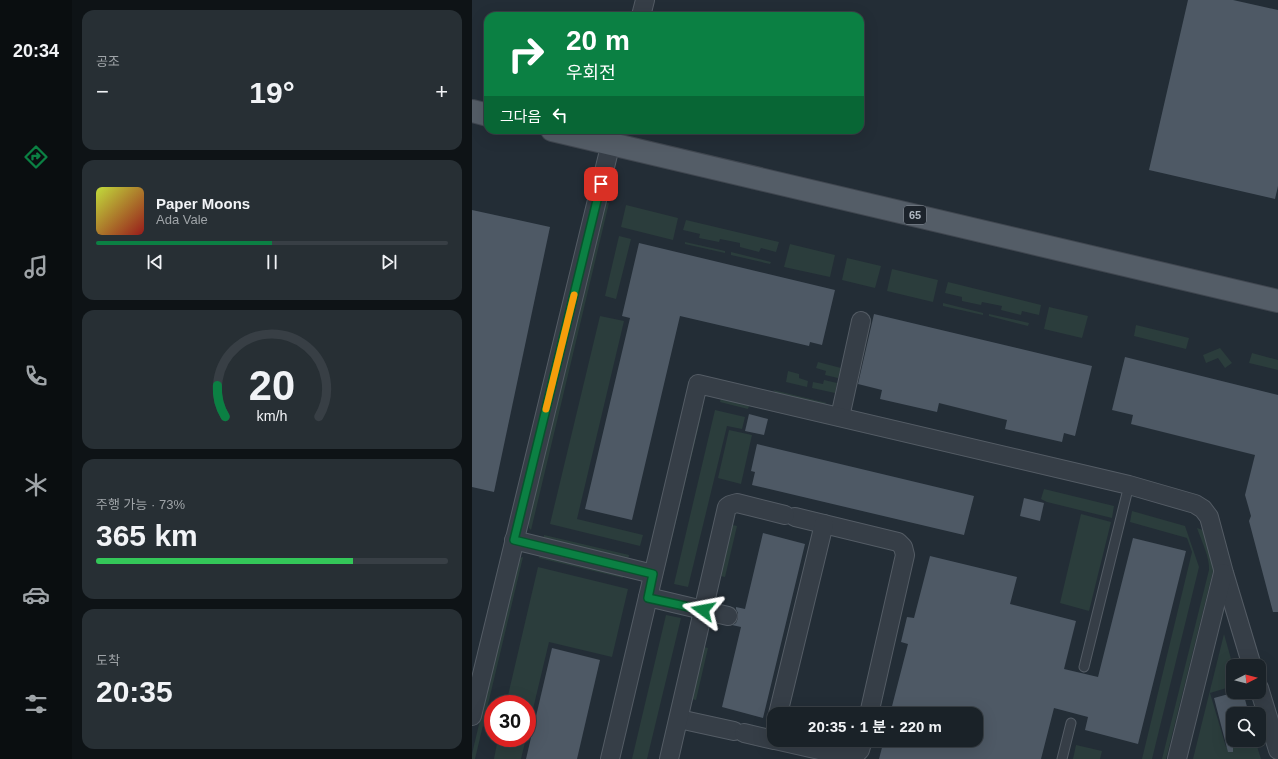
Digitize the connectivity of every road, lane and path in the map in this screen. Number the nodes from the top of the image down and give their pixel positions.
1 (645, 0) edge
2 (642, 12) edge
3 (472, 111) edge
4 (484, 114) edge
5 (586, 134) edge
6 (612, 137) edge
7 (1278, 301) edge
8 (861, 321) dead end
9 (840, 417) junction
10 (1129, 485) junction
11 (824, 524) junction
12 (514, 540) junction
13 (1224, 573) junction
14 (653, 574) junction
15 (648, 598) junction
16 (703, 610) junction
17 (728, 616) dead end
18 (1250, 659) edge
19 (1084, 667) dead end
20 (1262, 699) edge
21 (780, 707) edge
22 (871, 707) edge
23 (472, 716) edge
24 (678, 718) junction
25 (1071, 723) dead end
26 (767, 737) edge
27 (810, 747) edge
28 (861, 747) edge
29 (1278, 750) edge
30 (610, 759) edge
31 (669, 759) edge
32 (1062, 759) edge
33 (1177, 759) edge

1 - 2 street
3 - 4 main road
5 - 6 main road, 65
6 - 7 main road, 65
6 - 12 street
8 - 9 street
9 - 10 street
9 - 14 street
10 - 13 street
10 - 19 lane
11 - 16 street
11 - 21 street
11 - 22 street
12 - 14 street
12 - 23 street
13 - 18 street
13 - 33 street
14 - 15 street
15 - 16 street
15 - 30 street
16 - 17 street
16 - 24 street
20 - 29 street
24 - 26 street
24 - 31 street
25 - 32 lane
27 - 28 street

